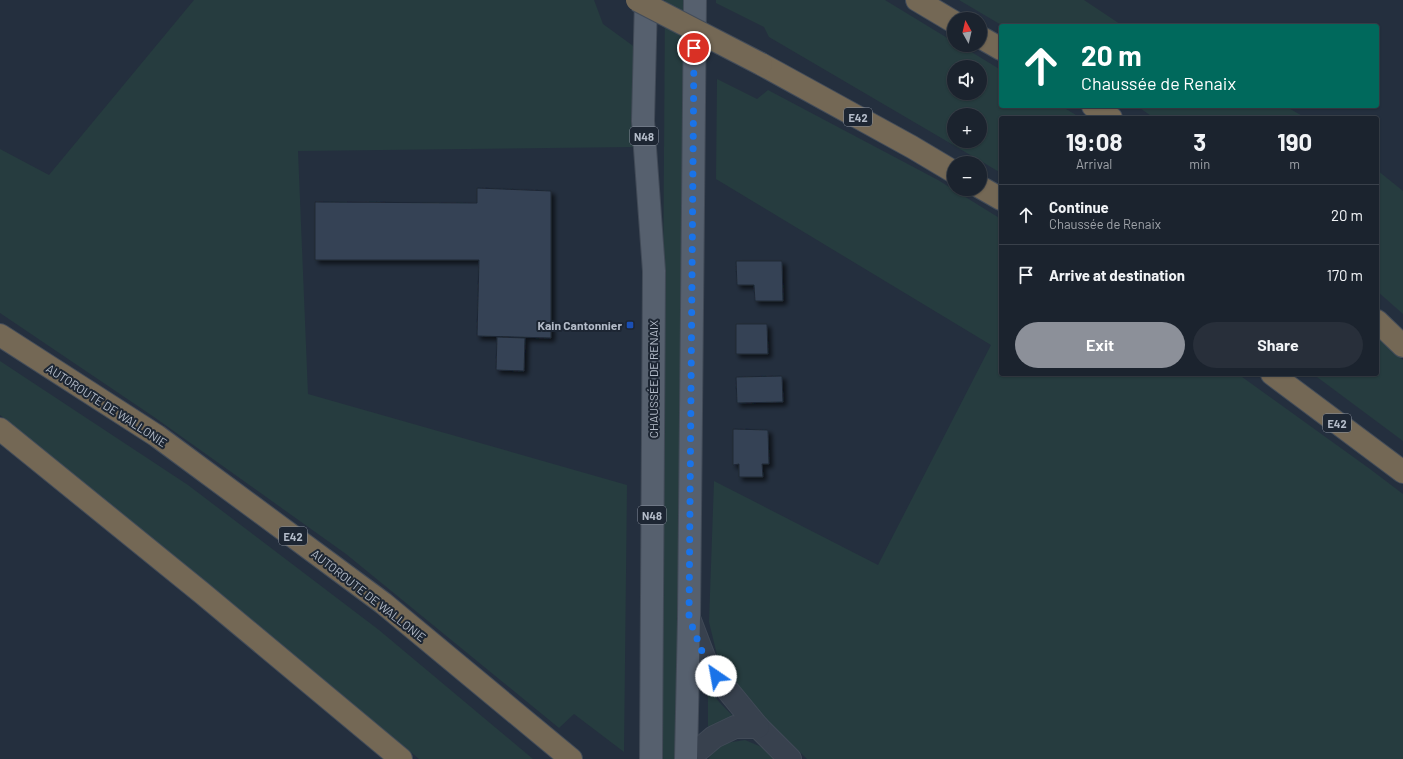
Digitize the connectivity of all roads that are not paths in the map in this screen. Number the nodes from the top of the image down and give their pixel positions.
1 (637, 0) edge
2 (646, 0) edge
3 (695, 0) edge
4 (917, 0) edge
5 (947, 18) edge
6 (987, 41) edge
7 (999, 49) edge
8 (1096, 108) edge
9 (1108, 116) edge
10 (947, 168) edge
11 (987, 191) edge
12 (999, 199) edge
13 (1379, 323) edge
14 (0, 334) edge
15 (1403, 346) edge
16 (1275, 376) edge
17 (0, 429) edge
18 (1403, 472) edge
19 (689, 618) junction
20 (758, 727) junction
21 (401, 759) edge
22 (571, 759) edge
23 (651, 759) edge
24 (687, 759) edge
25 (790, 759) edge

1 - 10 highway, E42, bridge
2 - 23 main road, CHAUSSÉE DE RENAIX / N48
3 - 19 main road
4 - 5 highway
6 - 7 highway
8 - 9 highway
11 - 12 highway
13 - 15 highway
14 - 22 highway, AUTOROUTE DE WALLONIE / E42
16 - 18 highway, E42
17 - 21 highway
19 - 20 street
19 - 24 main road
20 - 24 street
20 - 25 street

